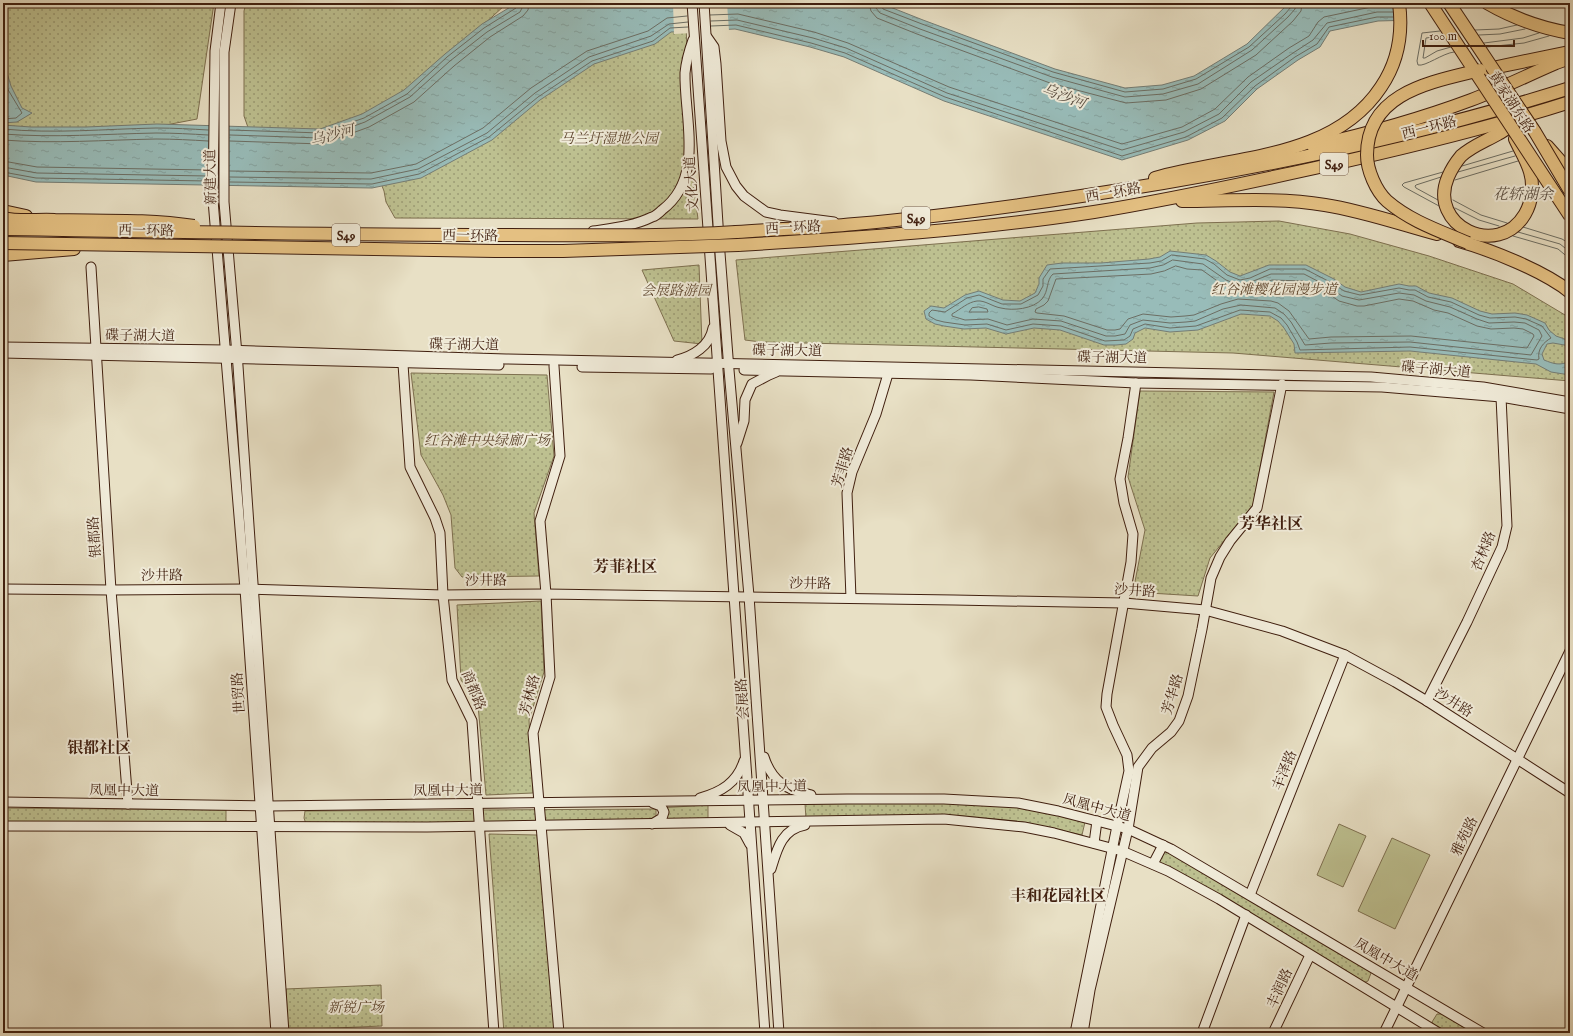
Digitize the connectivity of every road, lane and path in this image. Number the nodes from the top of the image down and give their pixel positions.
1 (222, 3) edge
2 (231, 3) edge
3 (692, 3) edge
4 (704, 3) edge
5 (1399, 3) edge
6 (1430, 3) edge
7 (1449, 3) edge
8 (1487, 3) edge
9 (1570, 33) edge
10 (706, 36) junction
11 (694, 37) junction
12 (1570, 52) edge
13 (1570, 58) edge
14 (1570, 88) edge
15 (1570, 102) edge
16 (1570, 110) edge
17 (1522, 118) junction
18 (1510, 127) junction
19 (1535, 132) junction
20 (1265, 155) junction
21 (1570, 172) edge
22 (1570, 191) edge
23 (1094, 195) junction
24 (1153, 201) junction
25 (3, 211) edge
26 (1570, 216) edge
27 (3, 218) edge
28 (45, 219) junction
29 (854, 224) junction
30 (3, 229) edge
31 (245, 234) junction
32 (565, 236) junction
33 (3, 243) edge
34 (1468, 243) junction
35 (122, 244) junction
36 (3, 255) edge
37 (91, 268) dead end
38 (1570, 292) edge
39 (714, 319) junction
40 (3, 347) edge
41 (96, 351) junction
42 (3, 353) edge
43 (226, 355) junction
44 (237, 355) junction
45 (665, 362) junction
46 (402, 364) junction
47 (554, 366) junction
48 (717, 366) junction
49 (729, 367) junction
50 (781, 371) junction
51 (888, 374) junction
52 (1136, 383) junction
53 (1282, 384) junction
54 (1501, 398) junction
55 (1570, 402) edge
56 (1570, 409) edge
57 (736, 446) junction
58 (3, 589) edge
59 (249, 589) junction
60 (111, 590) junction
61 (546, 594) junction
62 (443, 595) junction
63 (734, 596) junction
64 (749, 596) junction
65 (851, 598) junction
66 (1124, 603) junction
67 (1205, 610) junction
68 (1570, 651) edge
69 (1345, 655) junction
70 (1427, 701) junction
71 (759, 742) junction
72 (746, 756) junction
73 (1517, 759) junction
74 (1570, 794) edge
75 (826, 799) junction
76 (749, 800) junction
77 (764, 800) junction
78 (688, 801) junction
79 (3, 802) edge
80 (647, 802) junction
81 (539, 803) junction
82 (128, 804) junction
83 (478, 804) junction
84 (264, 806) junction
85 (1097, 820) junction
86 (842, 822) junction
87 (750, 823) junction
88 (766, 823) junction
89 (651, 824) junction
90 (712, 824) junction
91 (3, 826) edge
92 (480, 826) junction
93 (541, 826) junction
94 (1116, 826) junction
95 (266, 827) junction
96 (1128, 829) junction
97 (1094, 843) junction
98 (1163, 845) junction
99 (1112, 848) junction
100 (1122, 851) junction
101 (753, 861) junction
102 (1153, 864) junction
103 (769, 876) junction
104 (1250, 894) junction
105 (1246, 915) junction
106 (1310, 954) junction
107 (1406, 986) junction
108 (1396, 1007) junction
109 (276, 1033) edge
110 (284, 1033) edge
111 (494, 1033) edge
112 (559, 1033) edge
113 (765, 1033) edge
114 (779, 1033) edge
115 (1075, 1033) edge
116 (1082, 1033) edge
117 (1202, 1033) edge
118 (1273, 1033) edge
119 (1384, 1033) edge
120 (1439, 1033) edge
121 (1483, 1033) edge

1 - 43 main road, 新建大道
2 - 44 main road, 新建大道
3 - 11 main road, 文化大道
4 - 10 main road, 文化大道
5 - 20 highway
6 - 18 highway, 黄家湖东路, bridge
7 - 19 highway, 黄家湖东路, bridge
8 - 9 highway
10 - 29 main road
10 - 49 main road, 文化大道
11 - 32 main road, bridge
11 - 39 main road, 文化大道
12 - 34 highway, bridge
13 - 20 highway, bridge
14 - 23 highway, 西一环路 / S49
15 - 17 highway, 西一环路 / S49
16 - 17 highway
17 - 18 highway, bridge
17 - 24 highway, 西一环路 / S49
18 - 26 highway, 黄家湖东路, bridge
19 - 21 highway, bridge
19 - 22 highway, 黄家湖东路, bridge
20 - 23 highway
23 - 29 highway, 西一环路 / S49
24 - 34 highway, bridge
24 - 35 highway, 西一环路 / S49, bridge
25 - 28 highway, bridge
27 - 28 highway, bridge
28 - 31 highway, bridge
29 - 32 highway, 西一环路 / S49, bridge
30 - 31 highway, 西一环路 / S49, bridge
31 - 32 highway, 西一环路 / S49, bridge
33 - 35 highway, 西一环路 / S49, bridge
34 - 38 highway
35 - 36 highway, bridge
37 - 41 main road, 银都路
39 - 45 main road
39 - 48 main road, 文化大道
40 - 41 main road, 碟子湖大道
41 - 42 main road, 碟子湖大道
41 - 43 main road, 碟子湖大道
41 - 60 main road, 银都路
43 - 44 main road, 碟子湖大道
43 - 59 main road, 世贸路
44 - 45 main road, 碟子湖大道
44 - 46 main road, 碟子湖大道
44 - 59 main road, 世贸路
45 - 48 main road, 碟子湖大道
46 - 47 main road, 碟子湖大道
46 - 62 main road, 商都路
47 - 48 main road, 碟子湖大道
47 - 61 main road, 芳林路
48 - 49 main road, 碟子湖大道
48 - 63 main road, 会展路
49 - 50 main road, 碟子湖大道
49 - 55 main road, 碟子湖大道
49 - 57 main road, 会展路
50 - 51 main road, 碟子湖大道
50 - 57 main road
51 - 52 main road, 碟子湖大道
51 - 65 main road, 芳菲路
52 - 53 main road, 碟子湖大道
52 - 66 main road
53 - 54 main road, 碟子湖大道
53 - 67 main road, 芳华路
54 - 56 main road, 碟子湖大道
54 - 70 main road, 杏林路
57 - 64 main road, 会展路
58 - 60 main road, 沙井路
59 - 60 main road, 沙井路
59 - 62 main road, 沙井路
59 - 84 main road, 世贸路
60 - 82 main road, 银都路
61 - 62 main road, 沙井路
61 - 63 main road, 沙井路
61 - 81 main road, 芳林路
62 - 83 main road, 商都路
63 - 64 main road, 沙井路
63 - 72 main road, 会展路
64 - 65 main road, 沙井路
64 - 71 main road, 会展路
65 - 66 main road, 沙井路
66 - 67 main road, 沙井路
66 - 94 main road
67 - 69 main road, 沙井路
67 - 96 main road, 芳华路
68 - 73 main road, 雅苑路
69 - 70 main road, 沙井路
69 - 104 main road, 丰泽路
70 - 73 main road, 沙井路
71 - 75 main road
71 - 77 main road, 会展路
72 - 76 main road, 会展路
72 - 78 main road
73 - 74 main road, 沙井路
73 - 107 main road, 雅苑路
75 - 77 main road, 凤凰中大道
75 - 85 main road, 凤凰中大道
76 - 77 main road, 凤凰中大道
76 - 78 main road, 凤凰中大道
76 - 87 main road, 会展路
77 - 88 main road, 会展路
78 - 80 main road, 凤凰中大道
79 - 82 main road, 凤凰中大道
80 - 81 main road, 凤凰中大道
80 - 89 main road
81 - 83 main road, 凤凰中大道
81 - 93 main road, 芳林路
82 - 84 main road, 凤凰中大道
83 - 84 main road, 凤凰中大道
83 - 92 main road, 商都路
84 - 95 main road, 世贸路
85 - 94 main road, 凤凰中大道
85 - 97 main road
86 - 88 main road
86 - 97 main road
86 - 103 main road
87 - 88 main road
87 - 90 main road
87 - 101 main road, 会展路
88 - 103 main road, 会展路
89 - 90 main road
89 - 93 main road
90 - 101 main road
91 - 95 main road
92 - 93 main road
92 - 95 main road
92 - 111 main road, 商都路
93 - 112 main road, 芳林路
94 - 96 main road, 凤凰中大道
94 - 99 main road
95 - 109 main road, 世贸路
95 - 110 main road, 世贸路
96 - 98 main road, 凤凰中大道
96 - 100 main road, 芳华路
97 - 99 main road
98 - 102 main road
98 - 104 main road, 凤凰中大道
99 - 100 main road
99 - 115 main road
100 - 102 main road
100 - 116 main road, 芳华路
101 - 113 main road, 会展路
102 - 105 main road
103 - 114 main road, 会展路
104 - 107 main road, 凤凰中大道
105 - 106 main road
105 - 117 main road
106 - 108 main road
106 - 118 main road, 丰润路
107 - 108 main road, 雅苑路
107 - 121 main road, 凤凰中大道
108 - 119 main road, 雅苑路
108 - 120 main road

